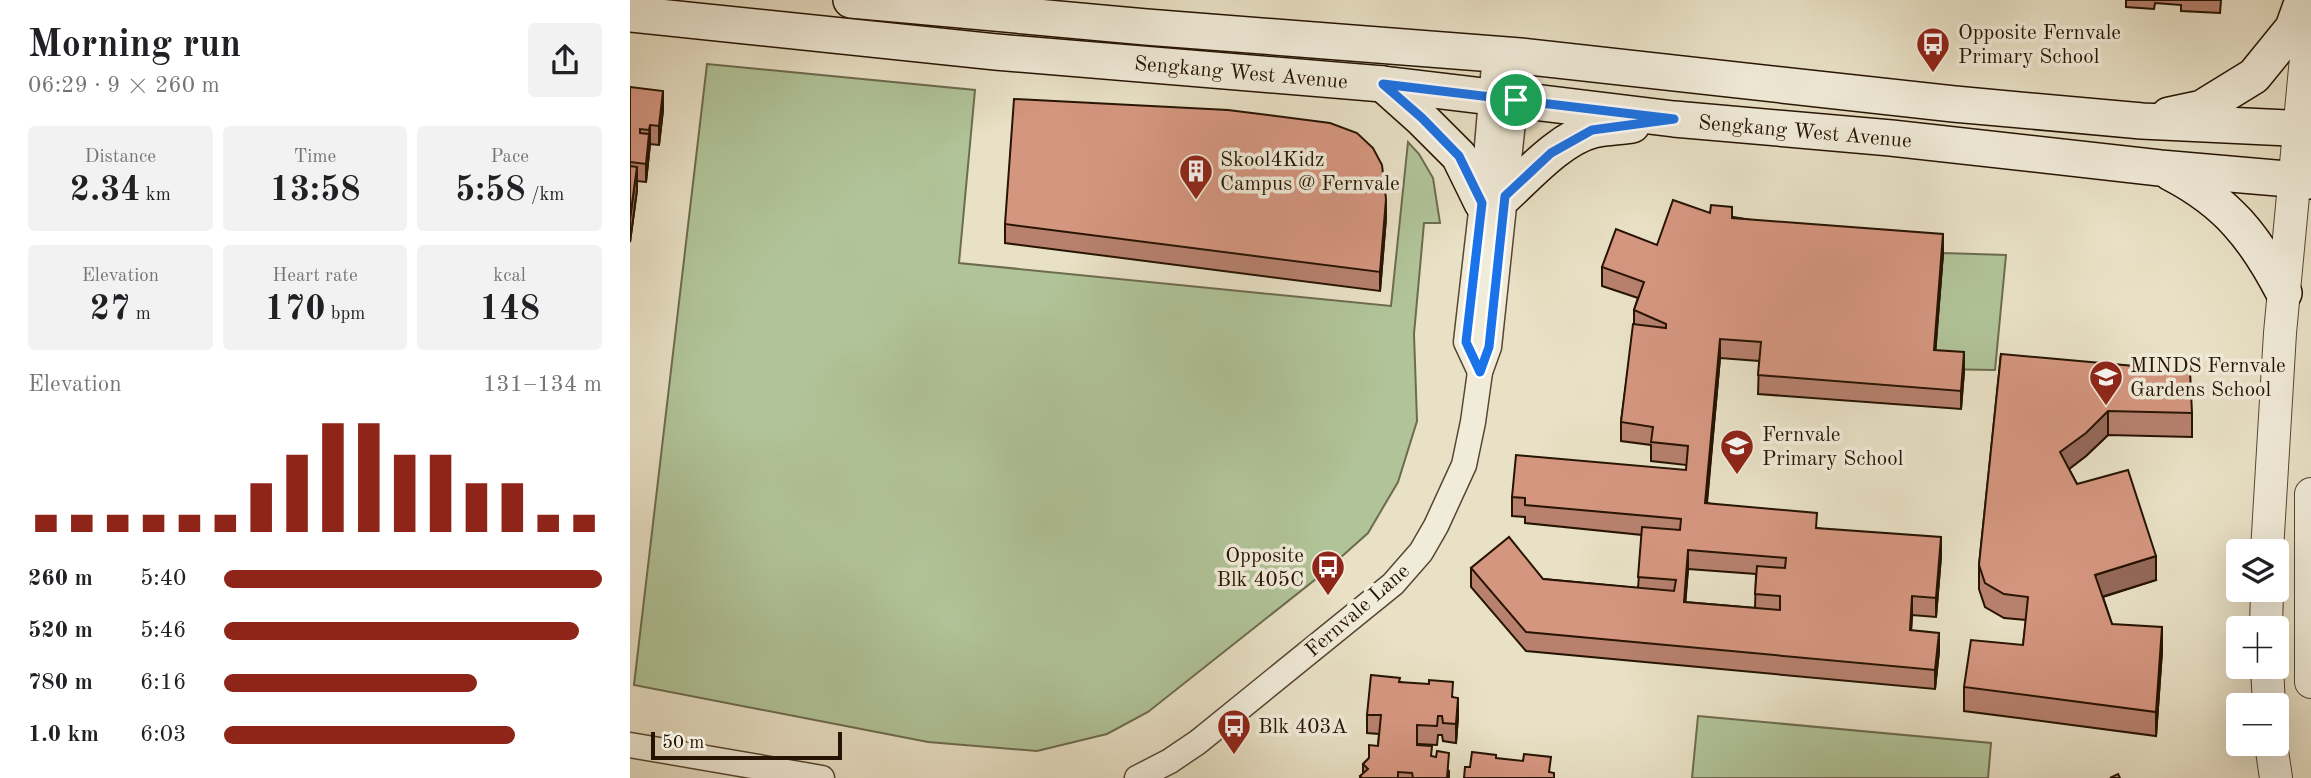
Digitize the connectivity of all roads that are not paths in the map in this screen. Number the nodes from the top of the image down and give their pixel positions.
1 (851, 0) edge
2 (2303, 0) edge
3 (950, 5) edge
4 (2311, 5) edge
5 (630, 14) edge
6 (1507, 55) junction
7 (1383, 84) junction
8 (1504, 99) junction
9 (1674, 119) junction
10 (2142, 121) junction
11 (2305, 129) edge
12 (2160, 168) junction
13 (2303, 181) edge
14 (1494, 200) junction
15 (2284, 293) junction
16 (2311, 494) edge
17 (2268, 539) edge
18 (2311, 682) edge
19 (630, 745) edge
20 (2273, 756) edge
21 (822, 778) edge
22 (1137, 778) edge
23 (2276, 778) edge

1 - 3 main road, Sengkang West Avenue
2 - 10 main road
3 - 6 main road, Sengkang West Avenue
4 - 11 street
5 - 7 main road, Sengkang West Avenue
6 - 8 street, Fernvale Lane
6 - 10 main road, Sengkang West Avenue
7 - 8 main road, Sengkang West Avenue
7 - 14 main road
8 - 9 main road, Sengkang West Avenue
8 - 14 street, Fernvale Lane
9 - 12 main road, Sengkang West Avenue
9 - 14 main road
10 - 11 main road, Sengkang West Avenue
11 - 13 street
12 - 13 main road, Sengkang West Avenue
12 - 15 main road
13 - 15 street
14 - 22 street, Fernvale Lane
15 - 17 street
16 - 18 street
19 - 21 street
20 - 23 street

